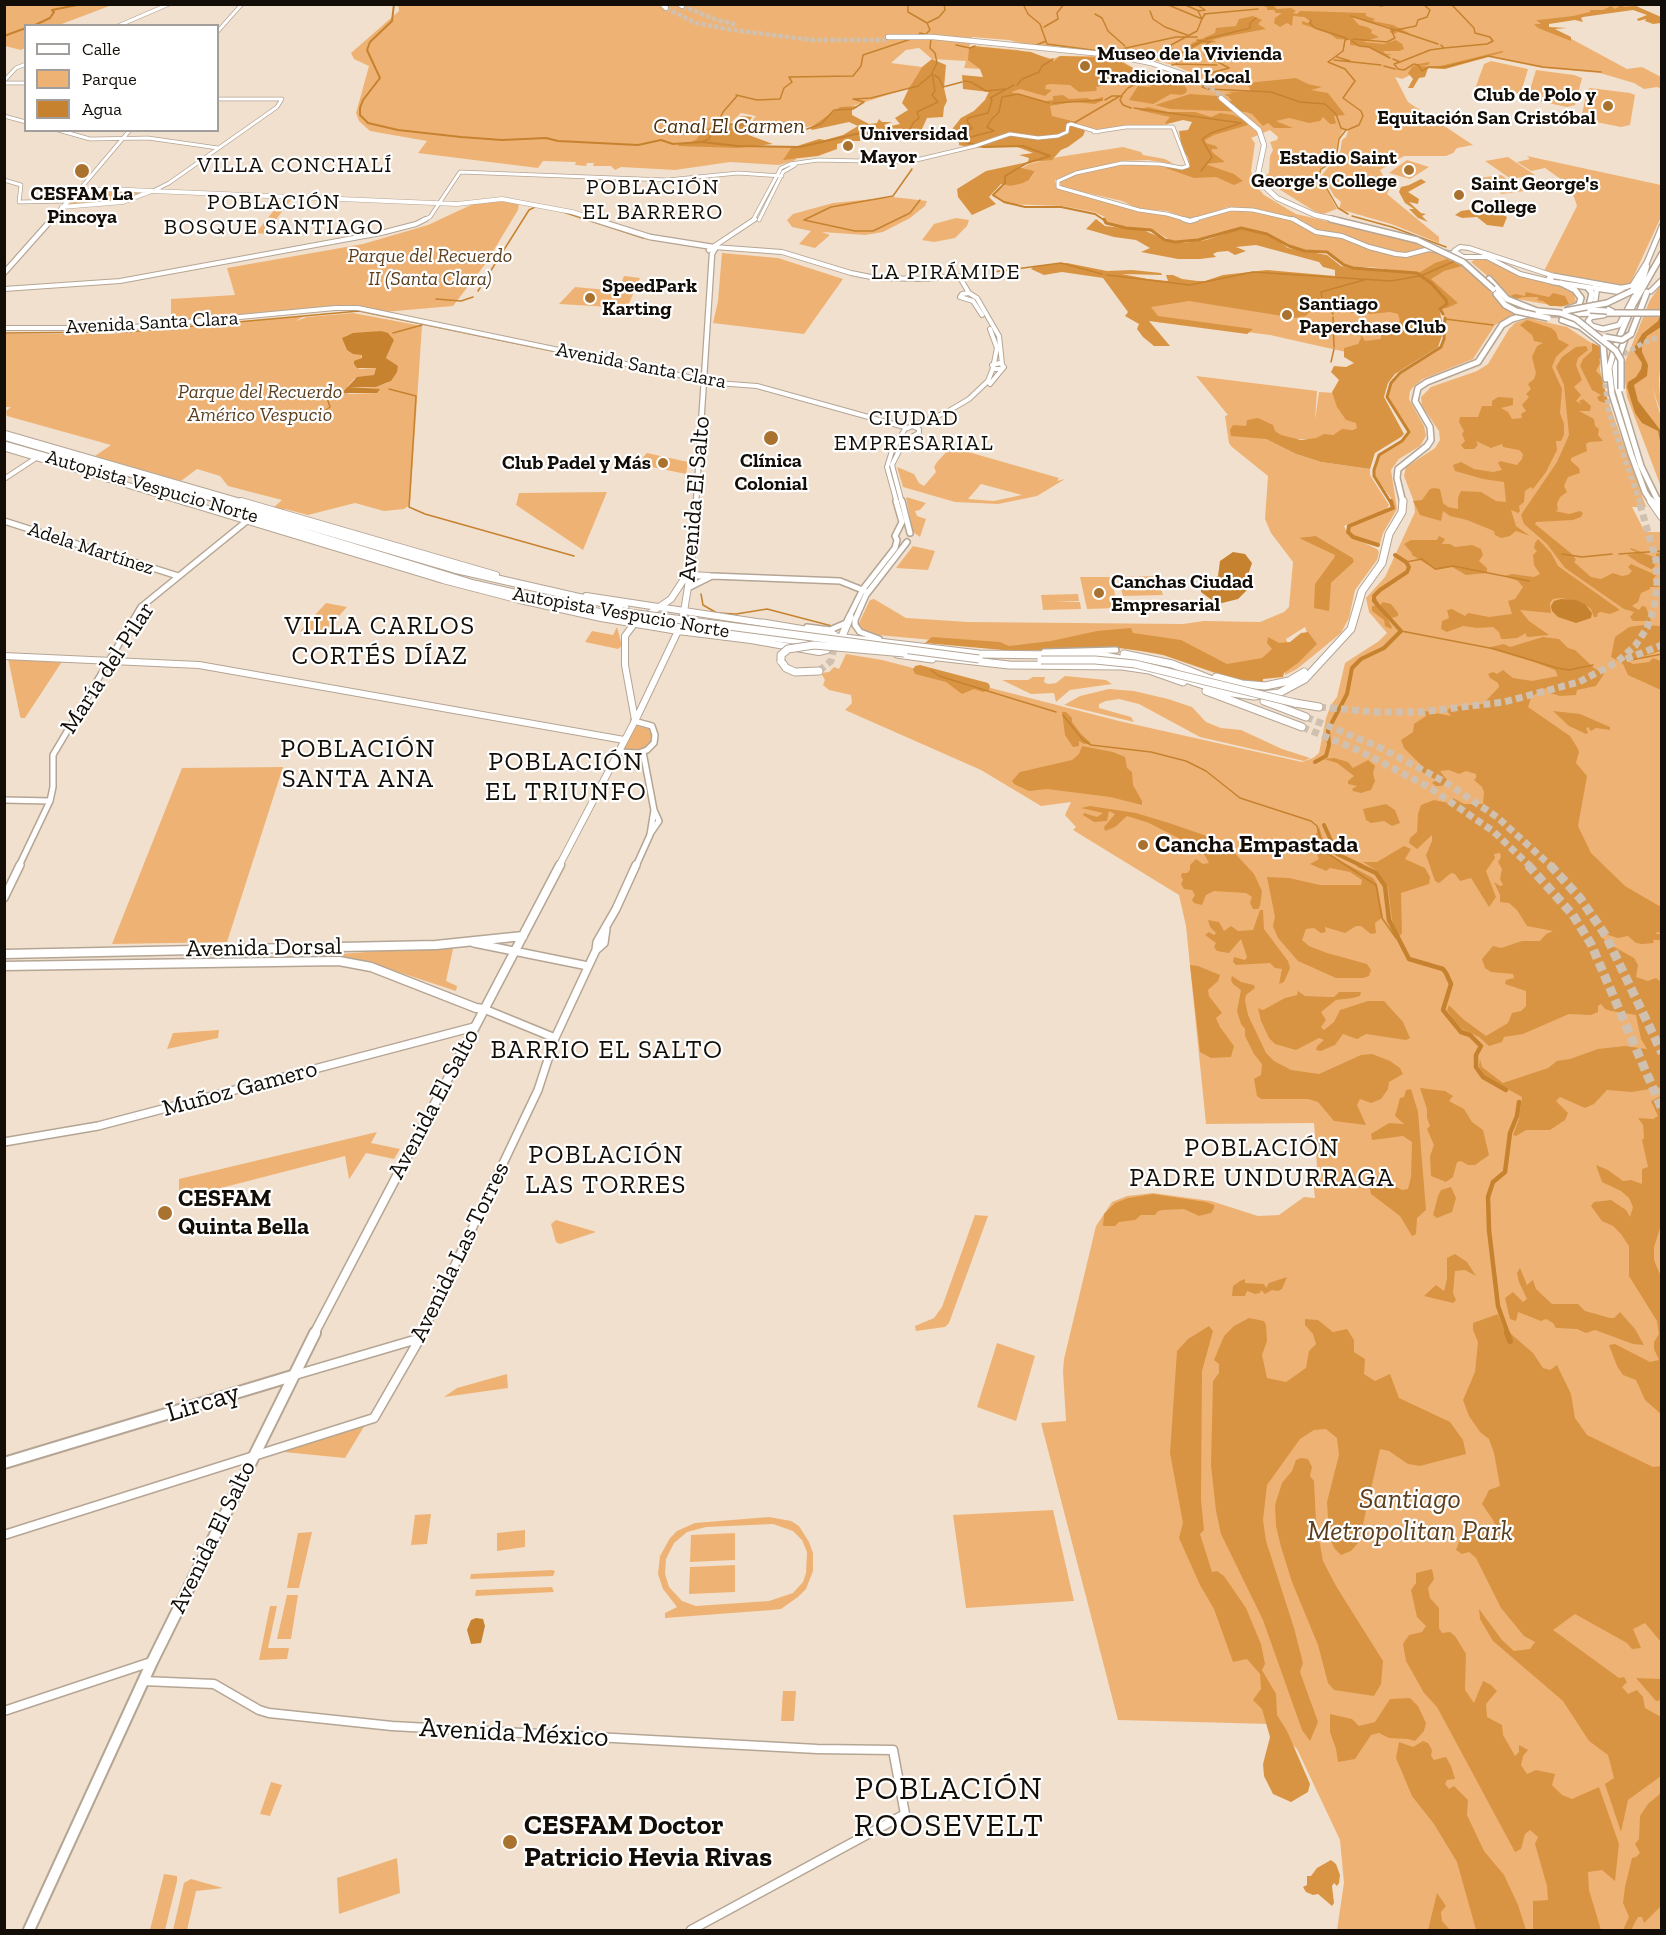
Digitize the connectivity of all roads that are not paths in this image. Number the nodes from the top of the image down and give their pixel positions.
1 (169, 4) edge
2 (242, 4) edge
3 (123, 24) edge
4 (219, 30) edge
5 (887, 38) tunnel mouth
6 (24, 65) edge
7 (1192, 78) tunnel mouth
8 (5, 83) edge
9 (24, 83) edge
10 (219, 99) edge
11 (1225, 99) tunnel mouth
12 (4, 115) edge
13 (24, 120) edge
14 (65, 132) edge
15 (71, 132) edge
16 (128, 132) edge
17 (123, 138) junction
18 (219, 147) junction
19 (792, 165) junction
20 (776, 176) junction
21 (782, 176) junction
22 (6, 180) edge
23 (153, 191) junction
24 (75, 195) junction
25 (68, 201) junction
26 (439, 203) junction
27 (62, 210) junction
28 (1661, 226) edge
29 (43, 232) junction
30 (1662, 238) edge
31 (1418, 239) junction
32 (715, 247) junction
33 (1475, 250) junction
34 (1651, 254) junction
35 (1662, 254) edge
36 (1458, 255) junction
37 (1477, 255) junction
38 (1645, 265) junction
39 (1662, 267) edge
40 (4, 273) edge
41 (4, 278) edge
42 (1553, 279) junction
43 (1662, 280) edge
44 (1562, 283) junction
45 (1580, 286) junction
46 (1596, 287) junction
47 (4, 288) edge
48 (1587, 288) junction
49 (1629, 291) junction
50 (1649, 291) junction
51 (969, 293) junction
52 (975, 296) junction
53 (969, 300) junction
54 (1520, 305) junction
55 (1628, 306) junction
56 (1563, 311) junction
57 (1617, 313) junction
58 (1594, 314) junction
59 (1662, 314) edge
60 (1640, 315) dead end
61 (1548, 318) junction
62 (1582, 326) junction
63 (1619, 326) junction
64 (4, 329) edge
65 (994, 366) junction
66 (1002, 367) junction
67 (1605, 377) junction
68 (703, 381) junction
69 (1612, 394) junction
70 (1625, 417) junction
71 (907, 429) junction
72 (919, 429) junction
73 (4, 435) edge
74 (912, 435) junction
75 (4, 446) edge
76 (38, 458) junction
77 (78, 465) junction
78 (1641, 466) junction
79 (145, 474) junction
80 (4, 479) edge
81 (174, 488) junction
82 (1662, 499) edge
83 (1662, 508) edge
84 (1662, 517) edge
85 (248, 520) junction
86 (4, 521) edge
87 (899, 533) junction
88 (910, 533) junction
89 (322, 537) junction
90 (897, 540) junction
91 (907, 542) junction
92 (368, 544) junction
93 (413, 552) junction
94 (358, 553) junction
95 (690, 575) junction
96 (178, 576) junction
97 (709, 576) junction
98 (688, 588) junction
99 (866, 591) junction
100 (671, 599) junction
101 (658, 608) junction
102 (621, 612) junction
103 (684, 612) junction
104 (644, 618) junction
105 (710, 618) junction
106 (850, 620) junction
107 (763, 623) junction
108 (634, 624) junction
109 (644, 625) junction
110 (678, 631) junction
111 (835, 633) junction
112 (699, 634) junction
113 (721, 636) junction
114 (852, 639) junction
115 (1344, 639) junction
116 (624, 640) junction
117 (751, 640) junction
118 (792, 640) junction
119 (814, 645) junction
120 (827, 650) dead end
121 (1116, 650) junction
122 (877, 652) dead end
123 (1050, 655) junction
124 (4, 656) edge
125 (1139, 656) joint
126 (979, 658) junction
127 (110, 661) junction
128 (1022, 665) junction
129 (1181, 668) junction
130 (819, 670) dead end
131 (1319, 707) tunnel mouth
132 (1306, 717) tunnel mouth
133 (634, 720) junction
134 (1302, 727) tunnel mouth
135 (624, 741) junction
136 (618, 752) junction
137 (643, 752) junction
138 (4, 800) edge
139 (50, 801) junction
140 (4, 898) edge
141 (523, 936) junction
142 (472, 943) junction
143 (515, 952) junction
144 (4, 954) edge
145 (4, 966) edge
146 (588, 966) junction
147 (484, 1009) junction
148 (474, 1027) junction
149 (555, 1038) junction
150 (4, 1142) edge
151 (421, 1337) junction
152 (402, 1343) junction
153 (413, 1351) junction
154 (292, 1376) junction
155 (252, 1458) junction
156 (4, 1463) edge
157 (4, 1535) edge
158 (152, 1662) junction
159 (143, 1681) junction
160 (4, 1711) edge
161 (29, 1930) edge
162 (691, 1930) edge

1 - 3 street
2 - 4 street
5 - 7 highway
6 - 8 street
8 - 9 street
10 - 18 street
11 - 31 highway
12 - 13 street
14 - 17 street
15 - 17 street
16 - 17 street
17 - 18 street
17 - 24 street
18 - 23 street
19 - 20 street
19 - 21 street
19 - 36 street
20 - 21 street
20 - 26 street
20 - 32 street
21 - 32 street
22 - 25 street
23 - 24 main road
23 - 26 main road
23 - 27 main road
24 - 25 main road
24 - 27 main road
25 - 27 main road
26 - 32 main road
26 - 47 street
27 - 29 main road
28 - 34 main road
29 - 40 main road
29 - 41 main road
30 - 34 main road
31 - 54 highway, bridge
31 - 61 highway, bridge
32 - 51 street
32 - 68 main road, Avenida El Salto
33 - 36 street
33 - 37 street
33 - 42 street
34 - 38 main road
35 - 69 highway
36 - 37 street
37 - 42 street
38 - 49 highway
38 - 55 main road
39 - 50 highway
42 - 44 main road
42 - 46 main road
43 - 50 main road
44 - 45 main road
44 - 56 highway
45 - 46 main road
45 - 48 main road
46 - 48 main road
46 - 49 main road
46 - 55 main road
46 - 57 main road
48 - 56 highway
49 - 56 highway, bridge
50 - 62 highway, bridge
50 - 70 highway
51 - 52 street
51 - 53 street
52 - 53 street
52 - 66 street
53 - 65 street
54 - 56 highway
54 - 70 highway, bridge
55 - 63 main road
56 - 57 highway, bridge
56 - 58 highway
56 - 115 highway
57 - 58 highway
57 - 59 highway, bridge
58 - 61 highway, bridge
58 - 63 main road
59 - 60 main road, bridge
61 - 62 highway
62 - 67 highway
63 - 67 highway
64 - 68 street, Avenida Santa Clara
65 - 66 street
65 - 71 street
66 - 72 street
67 - 69 highway
68 - 71 street, Avenida Santa Clara
68 - 95 main road, Avenida El Salto
68 - 100 main road, Avenida El Salto
69 - 84 highway
70 - 78 highway
71 - 72 street
71 - 74 street
71 - 87 street
72 - 74 street
73 - 79 main road
73 - 81 highway, Autopista Vespucio Norte
74 - 88 street
75 - 76 main road
75 - 77 highway, Autopista Vespucio Norte
76 - 77 highway
76 - 80 street
76 - 85 main road
77 - 89 highway, Autopista Vespucio Norte
78 - 82 highway
78 - 83 highway
79 - 81 highway
79 - 93 main road
81 - 92 highway, Autopista Vespucio Norte
85 - 94 main road
85 - 96 street, María del Pilar
86 - 96 street, Adela Martínez
87 - 88 street
87 - 90 street
88 - 91 street
89 - 94 highway
89 - 102 highway, Autopista Vespucio Norte
90 - 91 street
90 - 99 street
91 - 99 street
92 - 93 highway
92 - 102 highway, Autopista Vespucio Norte
93 - 102 main road
94 - 102 main road
95 - 97 main road
95 - 98 main road, Avenida El Salto
96 - 127 street, María del Pilar
97 - 98 street
97 - 99 street
98 - 100 main road
98 - 103 main road, Avenida El Salto
99 - 106 street
100 - 101 main road, Avenida El Salto
101 - 102 main road
101 - 103 main road
101 - 104 main road, Avenida El Salto
102 - 105 highway, Autopista Vespucio Norte, bridge
102 - 108 main road
102 - 116 main road
102 - 118 highway, Autopista Vespucio Norte
102 - 126 highway, bridge
103 - 105 main road
103 - 110 main road, Avenida El Salto
104 - 108 main road, Avenida El Salto
104 - 109 main road
105 - 107 main road
105 - 112 main road
105 - 114 highway, Autopista Vespucio Norte
106 - 111 highway
106 - 111 street
106 - 121 street
107 - 111 street
107 - 114 highway
108 - 109 main road
108 - 116 main road
109 - 110 main road
110 - 112 main road
110 - 133 main road, Avenida El Salto
112 - 113 main road
113 - 117 main road
113 - 118 highway
114 - 123 highway, Autopista Vespucio Norte
115 - 121 highway
115 - 123 highway
116 - 133 main road
117 - 119 highway, bridge
117 - 120 main road
118 - 128 highway, Autopista Vespucio Norte
119 - 126 highway, bridge
119 - 130 highway, bridge
121 - 129 highway
122 - 128 highway
123 - 125 highway, Autopista Vespucio Norte
124 - 127 main road
125 - 129 highway
126 - 131 highway, bridge
127 - 135 main road
127 - 139 street, María del Pilar
128 - 134 highway, Autopista Vespucio Norte
129 - 132 highway, bridge
133 - 135 main road, Avenida El Salto
133 - 137 street
135 - 136 main road, Avenida El Salto
136 - 137 street
136 - 141 main road, Avenida El Salto
137 - 146 street, Avenida Las Torres
138 - 139 street
139 - 140 street, María del Pilar
141 - 142 main road, Avenida Dorsal
141 - 143 main road, Avenida El Salto
142 - 143 street
142 - 144 main road, Avenida Dorsal
143 - 146 street
143 - 147 main road, Avenida El Salto
145 - 147 main road, Avenida Dorsal
146 - 149 street, Avenida Las Torres
147 - 148 main road, Avenida El Salto
147 - 149 street
148 - 150 street, Muñoz Gamero
148 - 154 main road, Avenida El Salto
149 - 151 street, Avenida Las Torres
151 - 152 street, Lircay
151 - 153 street, Avenida Las Torres
152 - 153 street
152 - 154 street, Lircay
153 - 155 street, Avenida Las Torres
154 - 155 main road, Avenida El Salto
154 - 156 main road, Lircay
155 - 157 street
155 - 158 main road, Avenida El Salto
158 - 159 main road, Avenida El Salto
158 - 160 street
159 - 161 main road, Avenida El Salto
159 - 162 street, Avenida México

